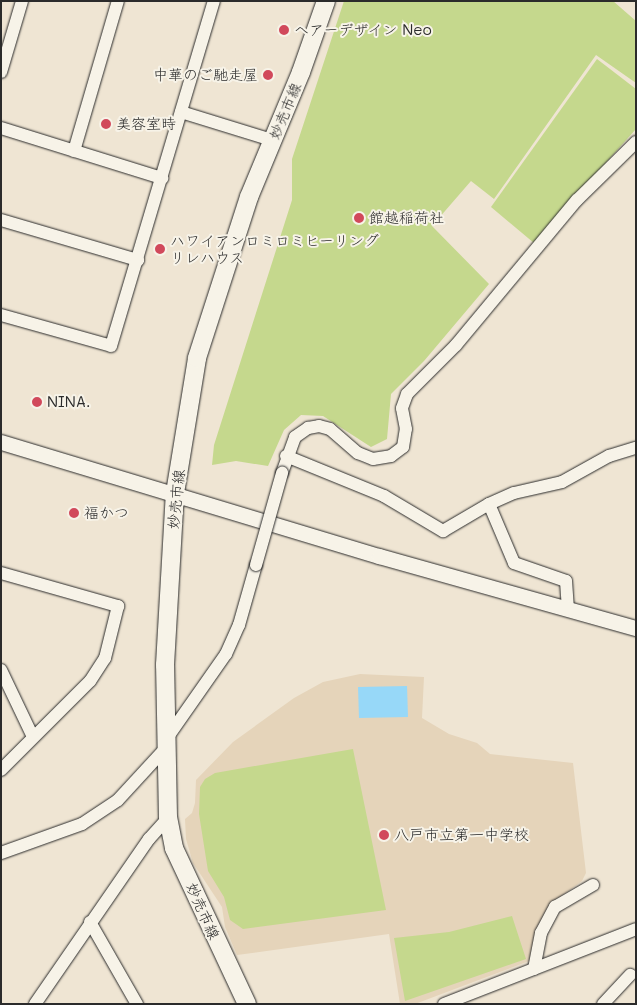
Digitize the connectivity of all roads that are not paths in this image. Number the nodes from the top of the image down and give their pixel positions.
1 (22, 1) edge
2 (118, 1) edge
3 (214, 1) edge
4 (326, 1) edge
5 (4, 54) edge
6 (1, 72) edge
7 (182, 112) junction
8 (1, 128) edge
9 (272, 140) junction
10 (636, 142) edge
11 (74, 151) junction
12 (162, 178) junction
13 (1, 220) edge
14 (138, 260) junction
15 (1, 315) edge
16 (1, 442) edge
17 (636, 448) edge
18 (286, 456) junction
19 (175, 492) junction
20 (489, 504) junction
21 (1, 573) edge
22 (568, 608) junction
23 (636, 628) edge
24 (1, 670) edge
25 (33, 737) junction
26 (165, 746) junction
27 (1, 770) edge
28 (168, 818) junction
29 (1, 853) edge
30 (593, 885) dead end
31 (90, 922) junction
32 (636, 929) edge
33 (534, 969) junction
34 (630, 975) dead end
35 (475, 998) edge
36 (36, 1004) edge
37 (137, 1004) edge
38 (247, 1004) edge
39 (444, 1004) edge
40 (603, 1004) edge

1 - 5 street
2 - 11 street
3 - 7 street
4 - 9 main road, 妙売市線
5 - 6 street
7 - 9 street
7 - 12 street
8 - 11 street
9 - 19 main road, 妙売市線
10 - 18 street
11 - 12 street
12 - 14 street
13 - 14 street
14 - 15 street
16 - 19 street
17 - 20 street
18 - 20 street
18 - 26 street, bridge
19 - 22 street
19 - 26 main road, 妙売市線
20 - 22 street
21 - 25 street
22 - 23 street
24 - 25 street
25 - 27 street
26 - 28 main road, 妙売市線
26 - 29 street
28 - 31 street
28 - 38 main road, 妙売市線
30 - 33 street
31 - 36 street
31 - 37 street
32 - 33 street
33 - 35 street
34 - 40 street
35 - 39 street

